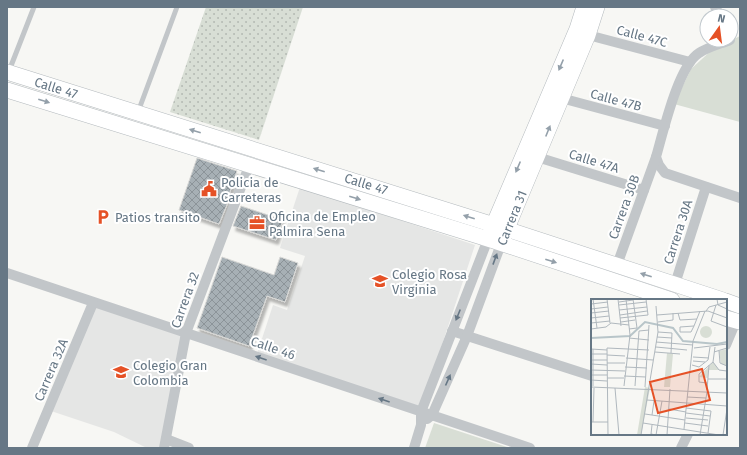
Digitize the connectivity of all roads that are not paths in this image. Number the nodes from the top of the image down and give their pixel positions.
1 (34, 7) edge
2 (177, 7) edge
3 (584, 7) edge
4 (598, 7) edge
5 (588, 35) junction
6 (710, 48) edge
7 (690, 62) junction
8 (8, 72) edge
9 (7, 90) edge
10 (554, 104) junction
11 (138, 113) junction
12 (664, 126) junction
13 (537, 157) junction
14 (657, 161) junction
15 (249, 166) junction
16 (706, 187) junction
17 (644, 190) junction
18 (740, 198) edge
19 (500, 227) junction
20 (494, 242) junction
21 (617, 265) junction
22 (7, 273) edge
23 (675, 284) junction
24 (669, 299) edge
25 (720, 299) edge
26 (727, 301) edge
27 (93, 303) junction
28 (740, 306) edge
29 (734, 320) edge
30 (452, 331) junction
31 (186, 333) junction
32 (467, 336) junction
33 (727, 342) edge
34 (591, 376) edge
35 (421, 412) junction
36 (432, 415) junction
37 (421, 425) junction
38 (688, 435) edge
39 (165, 444) edge
40 (32, 448) edge
41 (189, 448) edge
42 (414, 448) edge
43 (530, 448) edge
44 (681, 448) edge

1 - 8 lane
2 - 11 lane
3 -> 10 main road, Carrera 31
4 - 5 main road, Carrera 31
5 - 7 street, Calle 47C
5 - 10 main road, Carrera 31
6 - 7 street, Carrera 30B
7 - 12 street, Carrera 30B
8 - 11 main road, Calle 47
9 -> 15 main road, Calle 47
10 - 12 street, Calle 47B
13 -> 10 main road, Carrera 31
10 -> 19 main road, Carrera 31
19 -> 11 main road, Calle 47
12 - 14 street, Carrera 30B
13 - 17 street, Calle 47A
13 - 19 main road, Carrera 31
14 - 16 street
14 - 17 street, Carrera 30B
15 -> 20 main road, Calle 47
15 - 31 street, Carrera 32
16 - 18 street
16 - 23 street, Carrera 30A
17 - 21 street, Carrera 30B
19 - 20 main road, Carrera 31
19 - 21 main road, Calle 47
20 -> 24 main road, Calle 47
20 -> 30 street, Carrera 31
32 -> 20 street, Carrera 31
23 -> 21 main road, Calle 47
22 - 27 street, Calle 46
23 - 25 main road, Calle 47
26 - 28 main road
27 - 31 street, Calle 46
27 - 40 street, Carrera 32A
29 - 33 street
30 - 32 street
30 - 35 street, Carrera 31
35 -> 31 street, Calle 46
31 - 39 street, Carrera 32
32 - 34 street
36 -> 32 street, Carrera 31
35 - 36 street, Calle 46
35 - 37 street, Carrera 31
36 - 37 street, Carrera 31
36 - 43 street, Calle 46
37 - 42 street, Carrera 31
38 - 44 street
39 - 41 street

